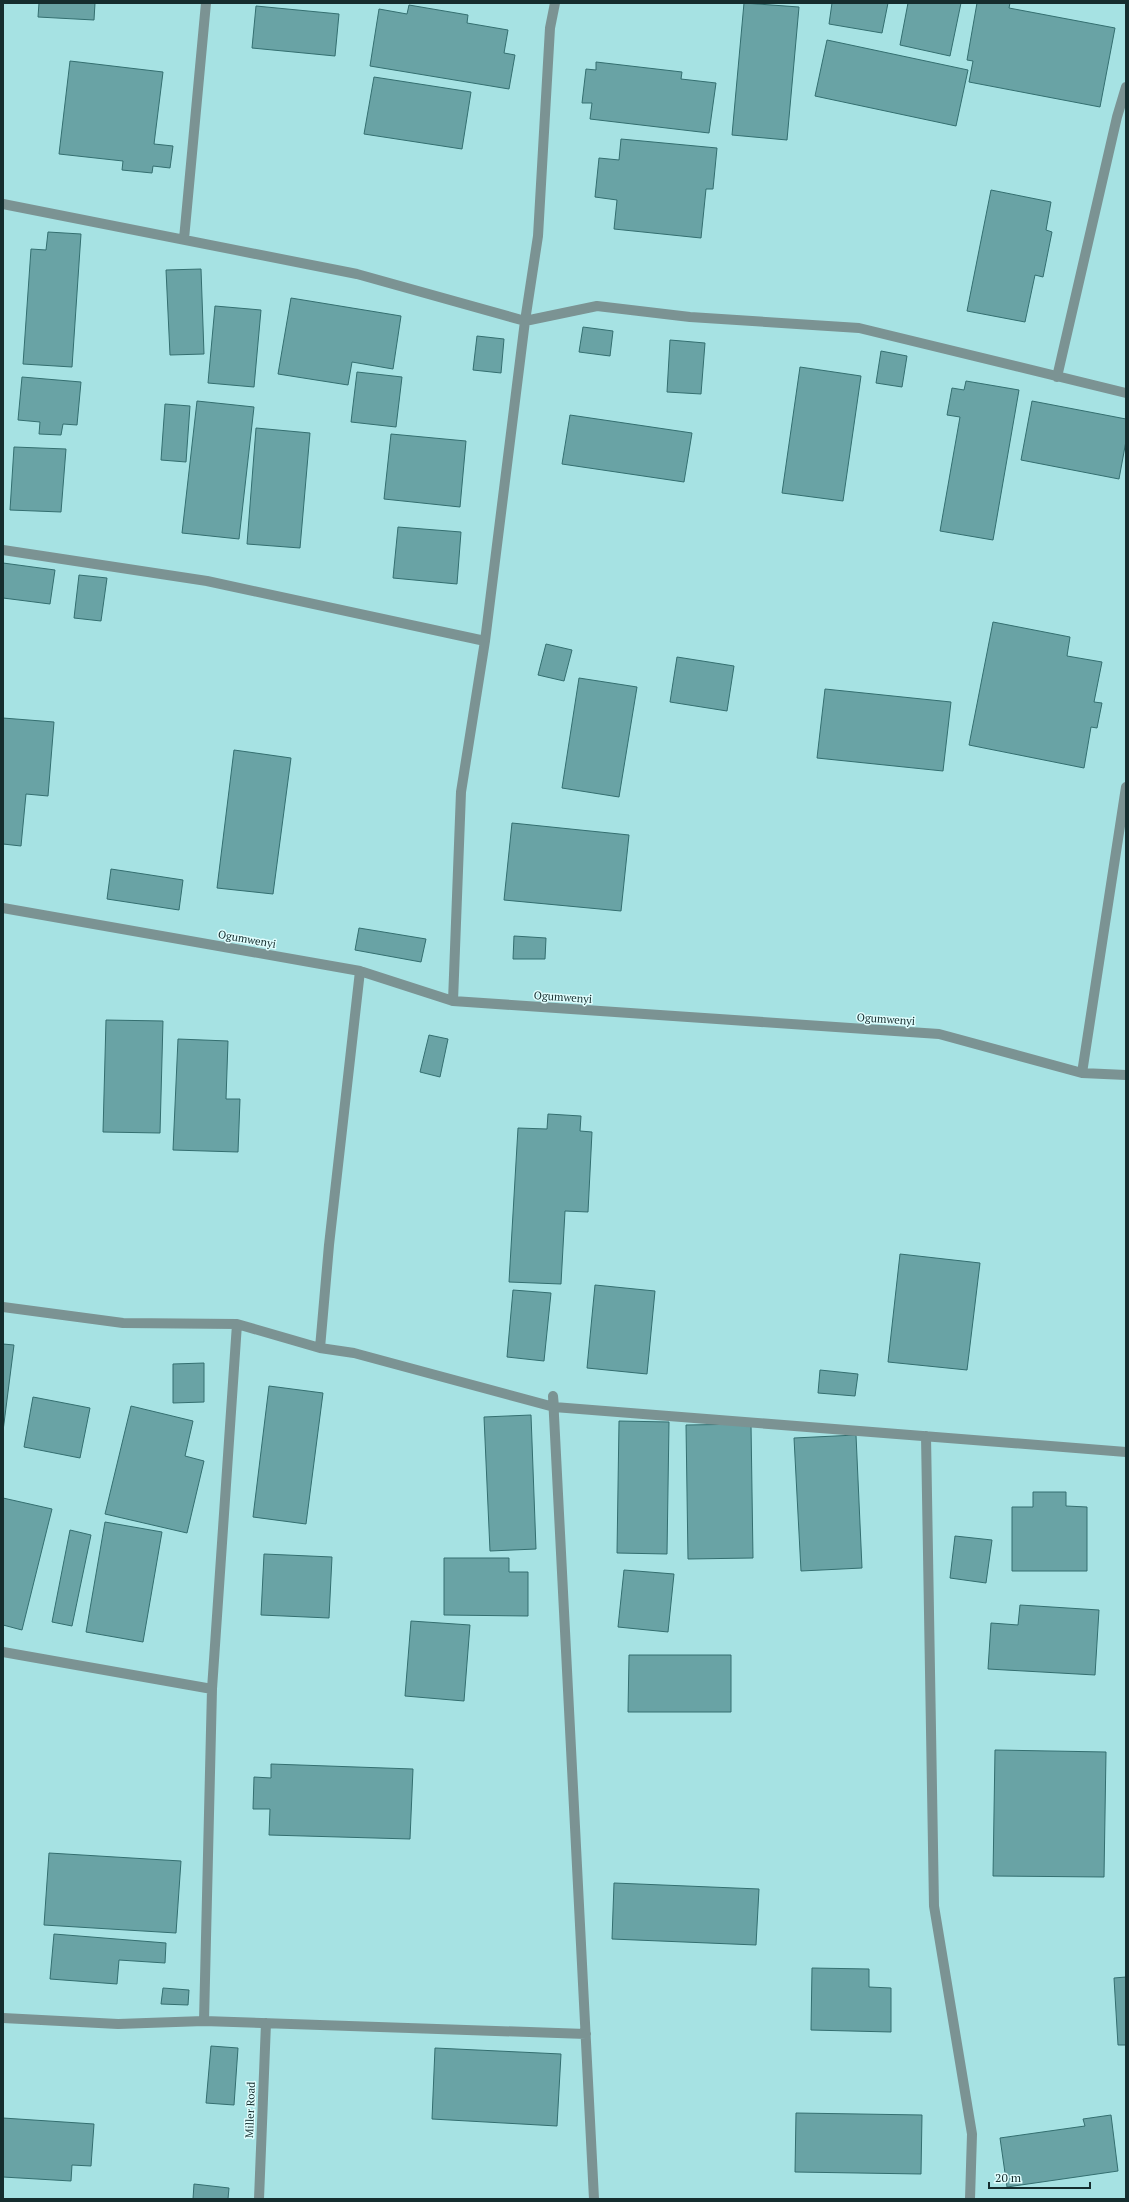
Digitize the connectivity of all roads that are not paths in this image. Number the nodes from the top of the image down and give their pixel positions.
1 (206, 3) edge
2 (555, 3) edge
3 (1126, 87) edge
4 (3, 204) edge
5 (184, 238) junction
6 (525, 321) junction
7 (1057, 377) junction
8 (1126, 393) edge
9 (3, 550) edge
10 (485, 641) junction
11 (1126, 787) edge
12 (3, 908) edge
13 (360, 971) junction
14 (453, 1001) junction
15 (1082, 1073) junction
16 (1126, 1075) edge
17 (3, 1307) edge
18 (237, 1324) junction
19 (320, 1348) junction
20 (554, 1407) junction
21 (926, 1436) junction
22 (1126, 1452) edge
23 (3, 1652) edge
24 (212, 1689) junction
25 (3, 2018) edge
26 (204, 2021) junction
27 (266, 2023) junction
28 (586, 2034) junction
29 (259, 2199) edge
30 (594, 2199) edge
31 (970, 2199) edge

1 - 5 street
2 - 6 street
3 - 7 street
4 - 5 street
5 - 6 street
6 - 7 street
6 - 10 street
7 - 8 street
9 - 10 street
10 - 14 street
11 - 15 street
12 - 13 street, Ogumwenyi
13 - 14 street, Ogumwenyi
13 - 19 street
14 - 15 street, Ogumwenyi
15 - 16 street, Ogumwenyi
17 - 18 street
18 - 19 street
18 - 24 street
19 - 20 street
20 - 21 street
20 - 28 street
21 - 22 street
21 - 31 street
23 - 24 street
24 - 26 street
25 - 26 street
26 - 27 street
27 - 28 street
27 - 29 street, Miller Road
28 - 30 street

